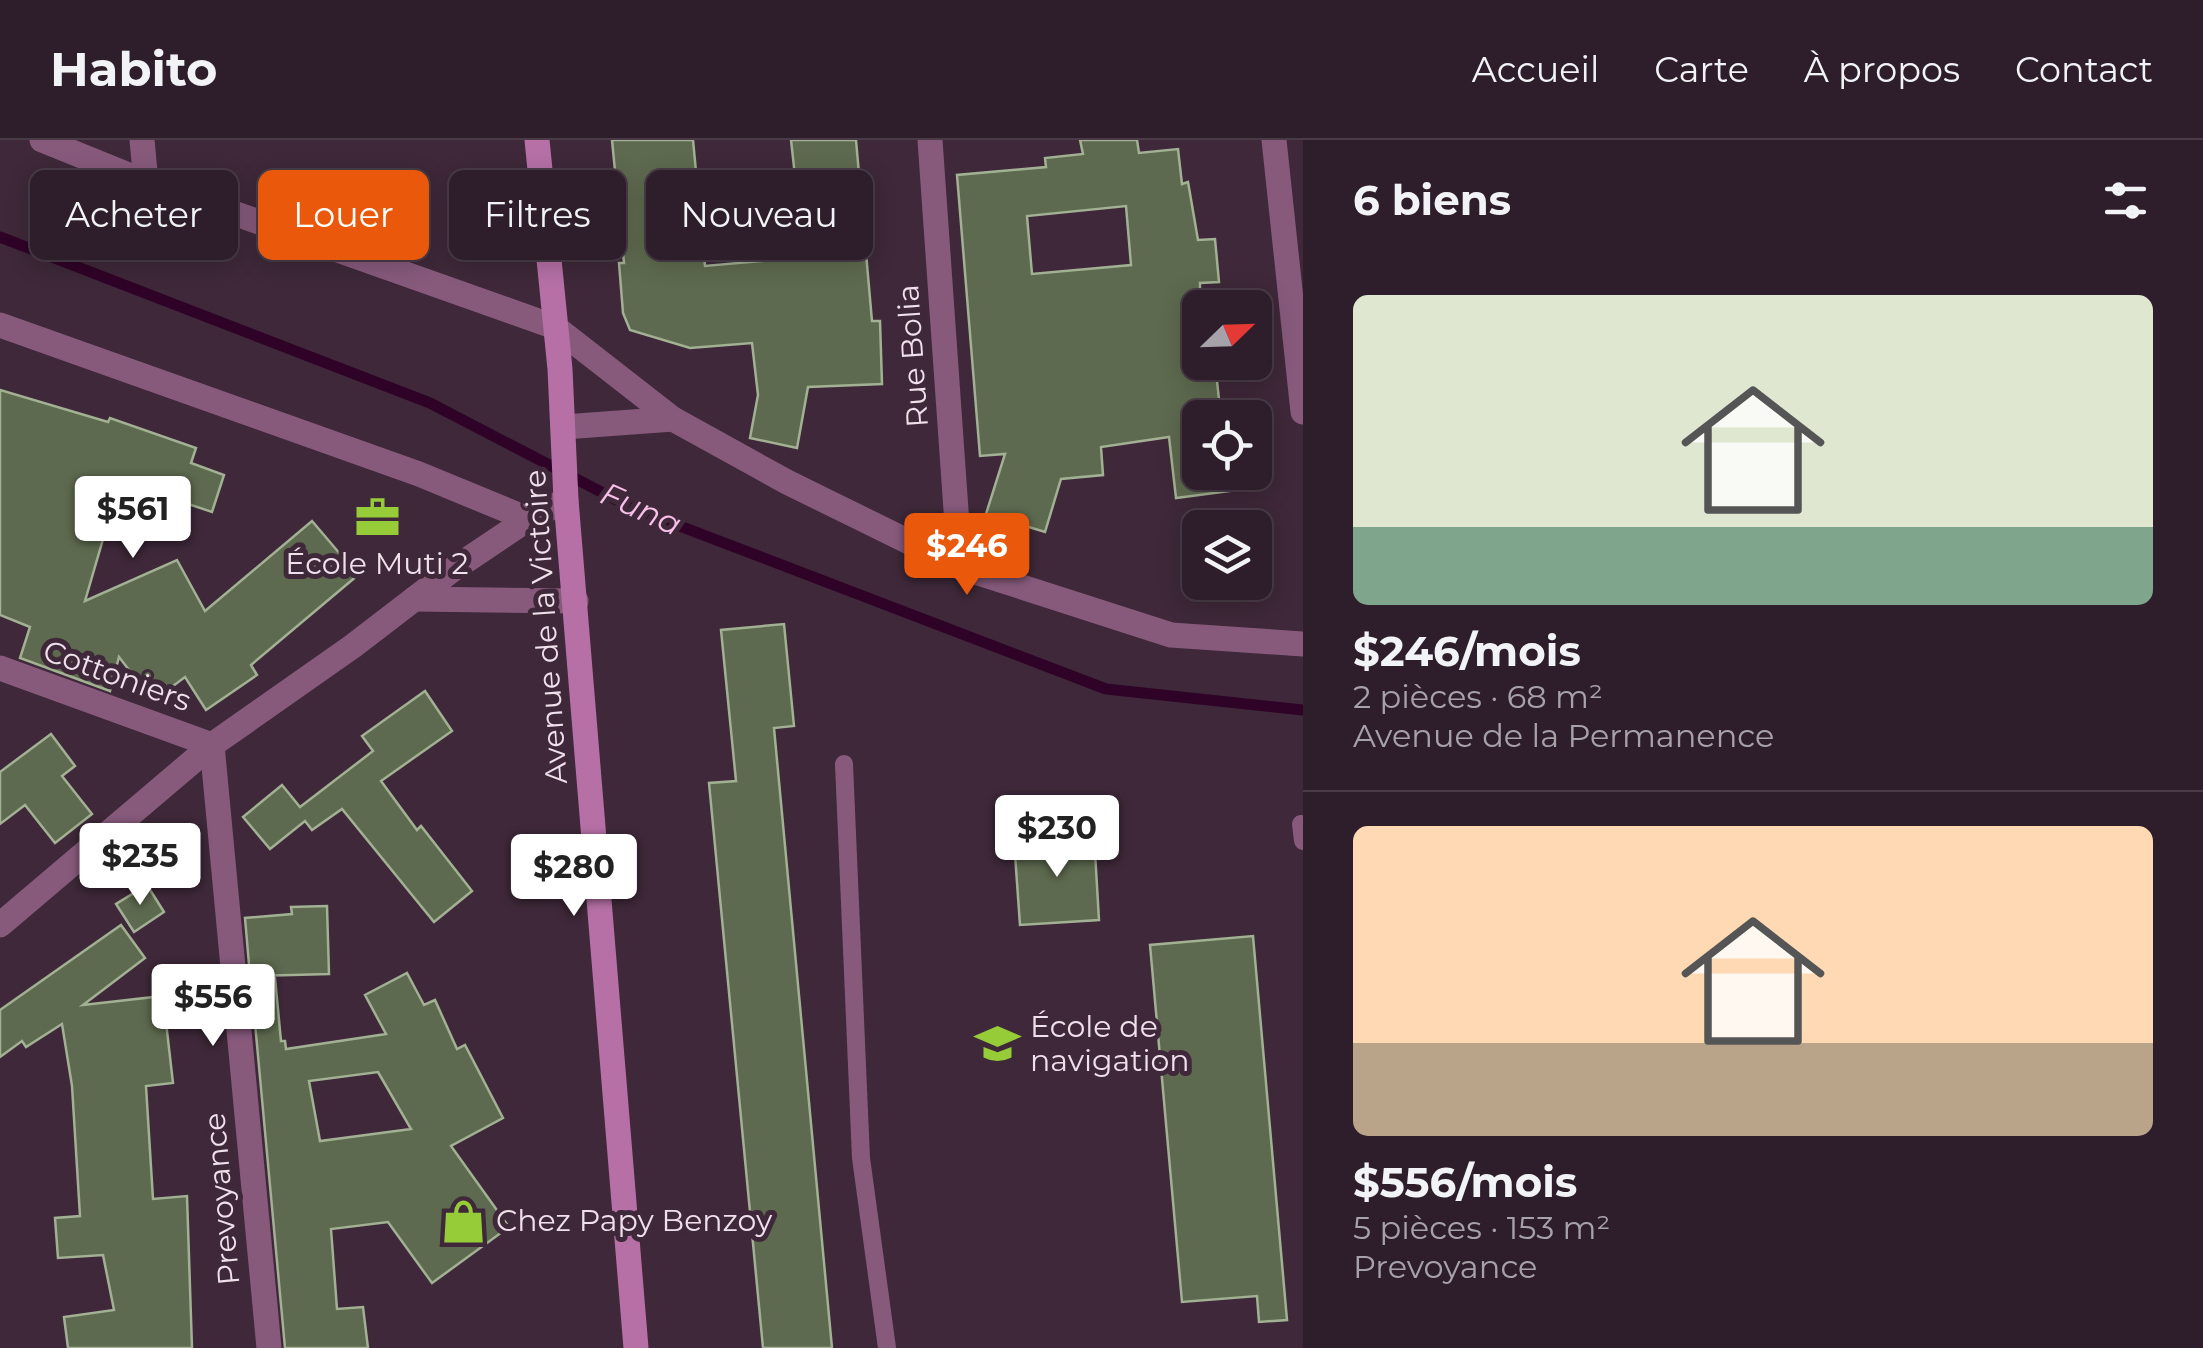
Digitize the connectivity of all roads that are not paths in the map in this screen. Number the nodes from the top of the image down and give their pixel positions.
1 (42, 140) edge
2 (142, 140) edge
3 (536, 140) edge
4 (930, 140) edge
5 (1274, 140) edge
6 (116, 170) edge
7 (145, 170) edge
8 (238, 215) edge
9 (0, 325) edge
10 (555, 327) junction
11 (1303, 412) edge
12 (674, 419) junction
13 (564, 438) junction
14 (566, 494) junction
15 (528, 520) junction
16 (960, 567) junction
17 (414, 599) junction
18 (576, 601) junction
19 (1303, 644) edge
20 (0, 668) edge
21 (212, 745) junction
22 (844, 764) dead end
23 (0, 925) edge
24 (269, 1348) edge
25 (636, 1348) edge
26 (887, 1348) edge

1 - 6 street
2 - 7 street
3 - 10 main road, Avenue de la Victoire
4 - 16 street, Rue Bolia
5 - 11 street
8 - 10 street
9 - 15 street
10 - 12 street
10 - 13 main road, Avenue de la Victoire
12 - 13 street
12 - 16 street
13 - 14 main road, Avenue de la Victoire
14 - 15 street
14 - 18 main road, Avenue de la Victoire
15 - 17 street
16 - 19 street
17 - 18 street
17 - 21 street
18 - 25 main road, Avenue de la Victoire
20 - 21 street, Cottoniers
21 - 23 street
21 - 24 street, Prevoyance
22 - 26 lane

